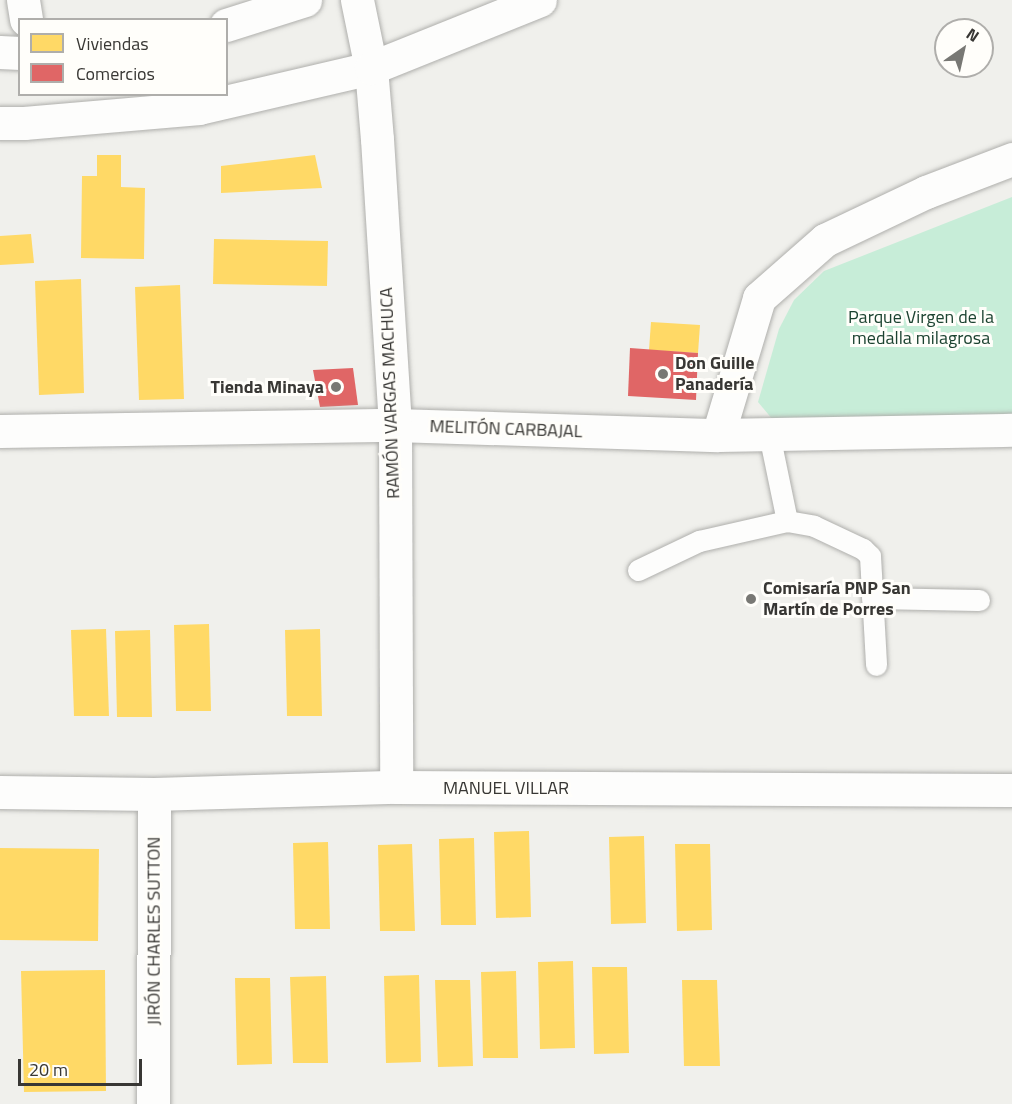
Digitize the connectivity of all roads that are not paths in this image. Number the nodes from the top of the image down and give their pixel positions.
1 (23, 0) edge
2 (305, 0) edge
3 (357, 0) edge
4 (540, 0) edge
5 (26, 18) edge
6 (228, 24) edge
7 (0, 52) edge
8 (18, 53) edge
9 (370, 68) junction
10 (0, 123) edge
11 (1012, 159) edge
12 (395, 425) junction
13 (1012, 430) edge
14 (0, 431) edge
15 (770, 434) junction
16 (718, 435) junction
17 (787, 520) junction
18 (638, 570) dead end
19 (872, 598) junction
20 (979, 600) dead end
21 (876, 664) dead end
22 (396, 787) junction
23 (1012, 790) edge
24 (0, 792) edge
25 (154, 794) junction
26 (153, 1104) edge

1 - 5 street
2 - 6 street
3 - 9 street, RAMÓN VARGAS MACHUCA
4 - 9 street
7 - 8 street
9 - 10 street
9 - 12 street, RAMÓN VARGAS MACHUCA
11 - 16 street
12 - 14 street, MELITÓN CARBAJAL
12 - 16 street, MELITÓN CARBAJAL
12 - 22 street, RAMÓN VARGAS MACHUCA
13 - 15 street, MELITÓN CARBAJAL
15 - 16 street, MELITÓN CARBAJAL
15 - 17 lane
17 - 18 lane
17 - 19 lane
19 - 20 lane
19 - 21 lane
22 - 23 street, MANUEL VILLAR
22 - 25 street, MANUEL VILLAR
24 - 25 street, MANUEL VILLAR
25 - 26 street, JIRÓN CHARLES SUTTON

